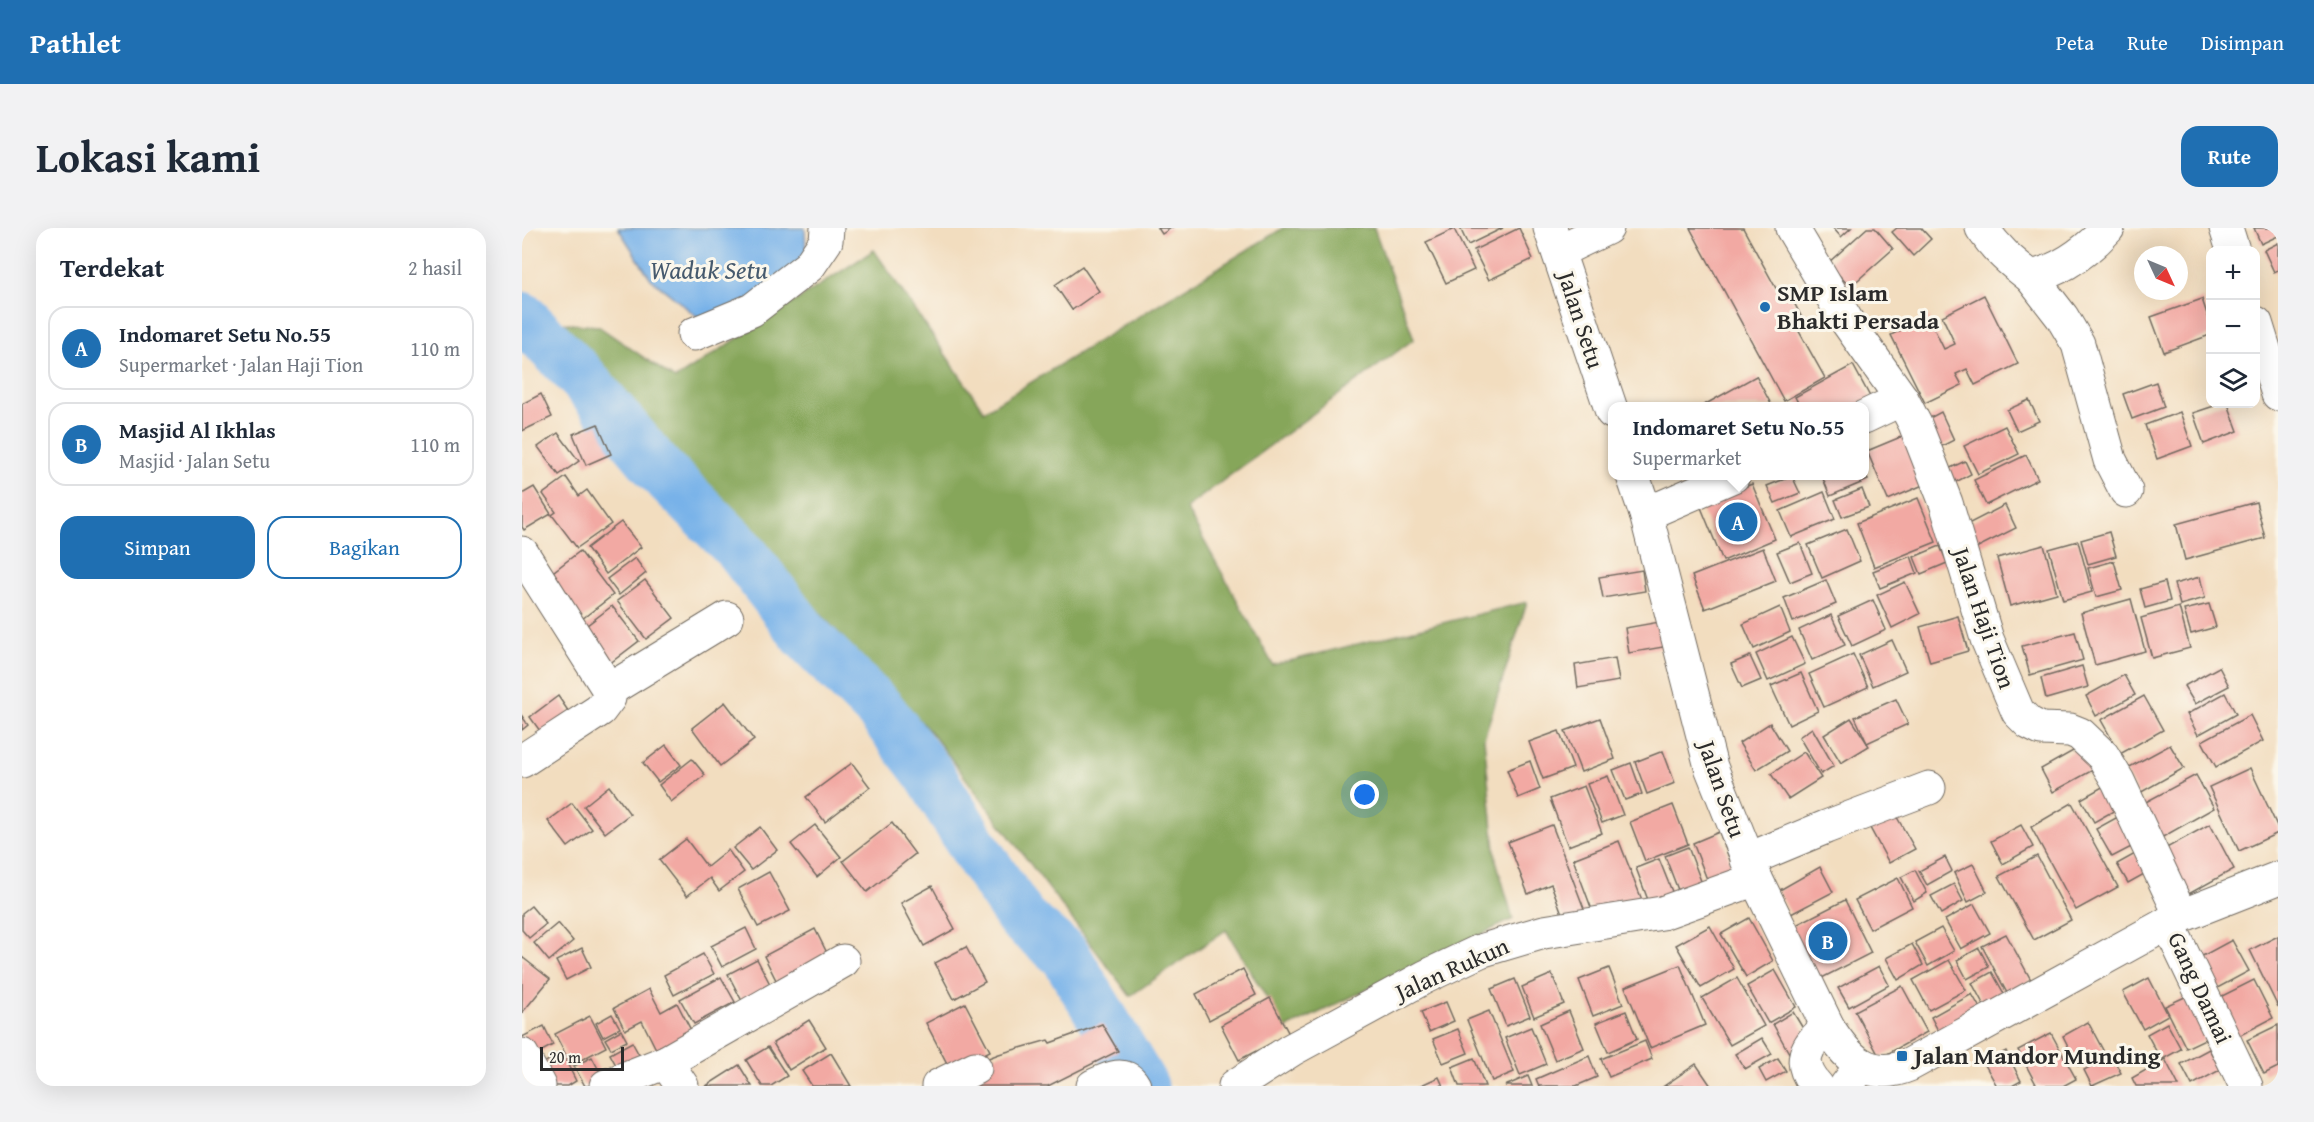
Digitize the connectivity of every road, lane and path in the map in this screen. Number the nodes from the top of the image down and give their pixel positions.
1 (827, 228) edge
2 (1606, 228) edge
3 (1792, 228) edge
4 (1983, 228) edge
5 (2108, 228) edge
6 (2226, 228) edge
7 (1554, 239) edge
8 (2232, 246) edge
9 (2031, 277) junction
10 (694, 334) dead end
11 (2260, 335) edge
12 (2278, 394) edge
13 (1902, 399) junction
14 (1609, 402) edge
15 (1869, 415) edge
16 (1634, 480) edge
17 (1723, 480) edge
18 (2126, 491) dead end
19 (1646, 514) junction
20 (522, 553) edge
21 (727, 618) dead end
22 (609, 690) junction
23 (522, 761) edge
24 (1929, 788) dead end
25 (1752, 869) junction
26 (2278, 878) edge
27 (2175, 919) junction
28 (843, 961) dead end
29 (1828, 1027) junction
30 (522, 1055) edge
31 (975, 1068) dead end
32 (674, 1074) edge
33 (1865, 1077) edge
34 (539, 1086) edge
35 (606, 1086) edge
36 (938, 1086) edge
37 (1093, 1086) edge
38 (1134, 1086) edge
39 (1235, 1086) edge
40 (1817, 1086) edge
41 (2246, 1086) edge

1 - 10 street
2 - 7 street
3 - 13 street, Jalan Haji Tion
4 - 9 street
5 - 9 street
6 - 8 street
7 - 14 street, Jalan Setu
9 - 18 street
11 - 12 street
13 - 15 street
13 - 27 street, Jalan Haji Tion
16 - 19 street, Jalan Setu
17 - 19 street
19 - 25 street, Jalan Setu
20 - 22 street
21 - 22 street
22 - 23 street
24 - 25 street, Jalan Rukun
25 - 29 street, Jalan Setu
25 - 39 street, Jalan Rukun
26 - 27 street
27 - 33 street
27 - 41 street, Gang Damai
28 - 32 street
29 - 33 street, Jalan Setu
29 - 40 street
30 - 34 street
31 - 36 street
32 - 35 street
37 - 38 street

